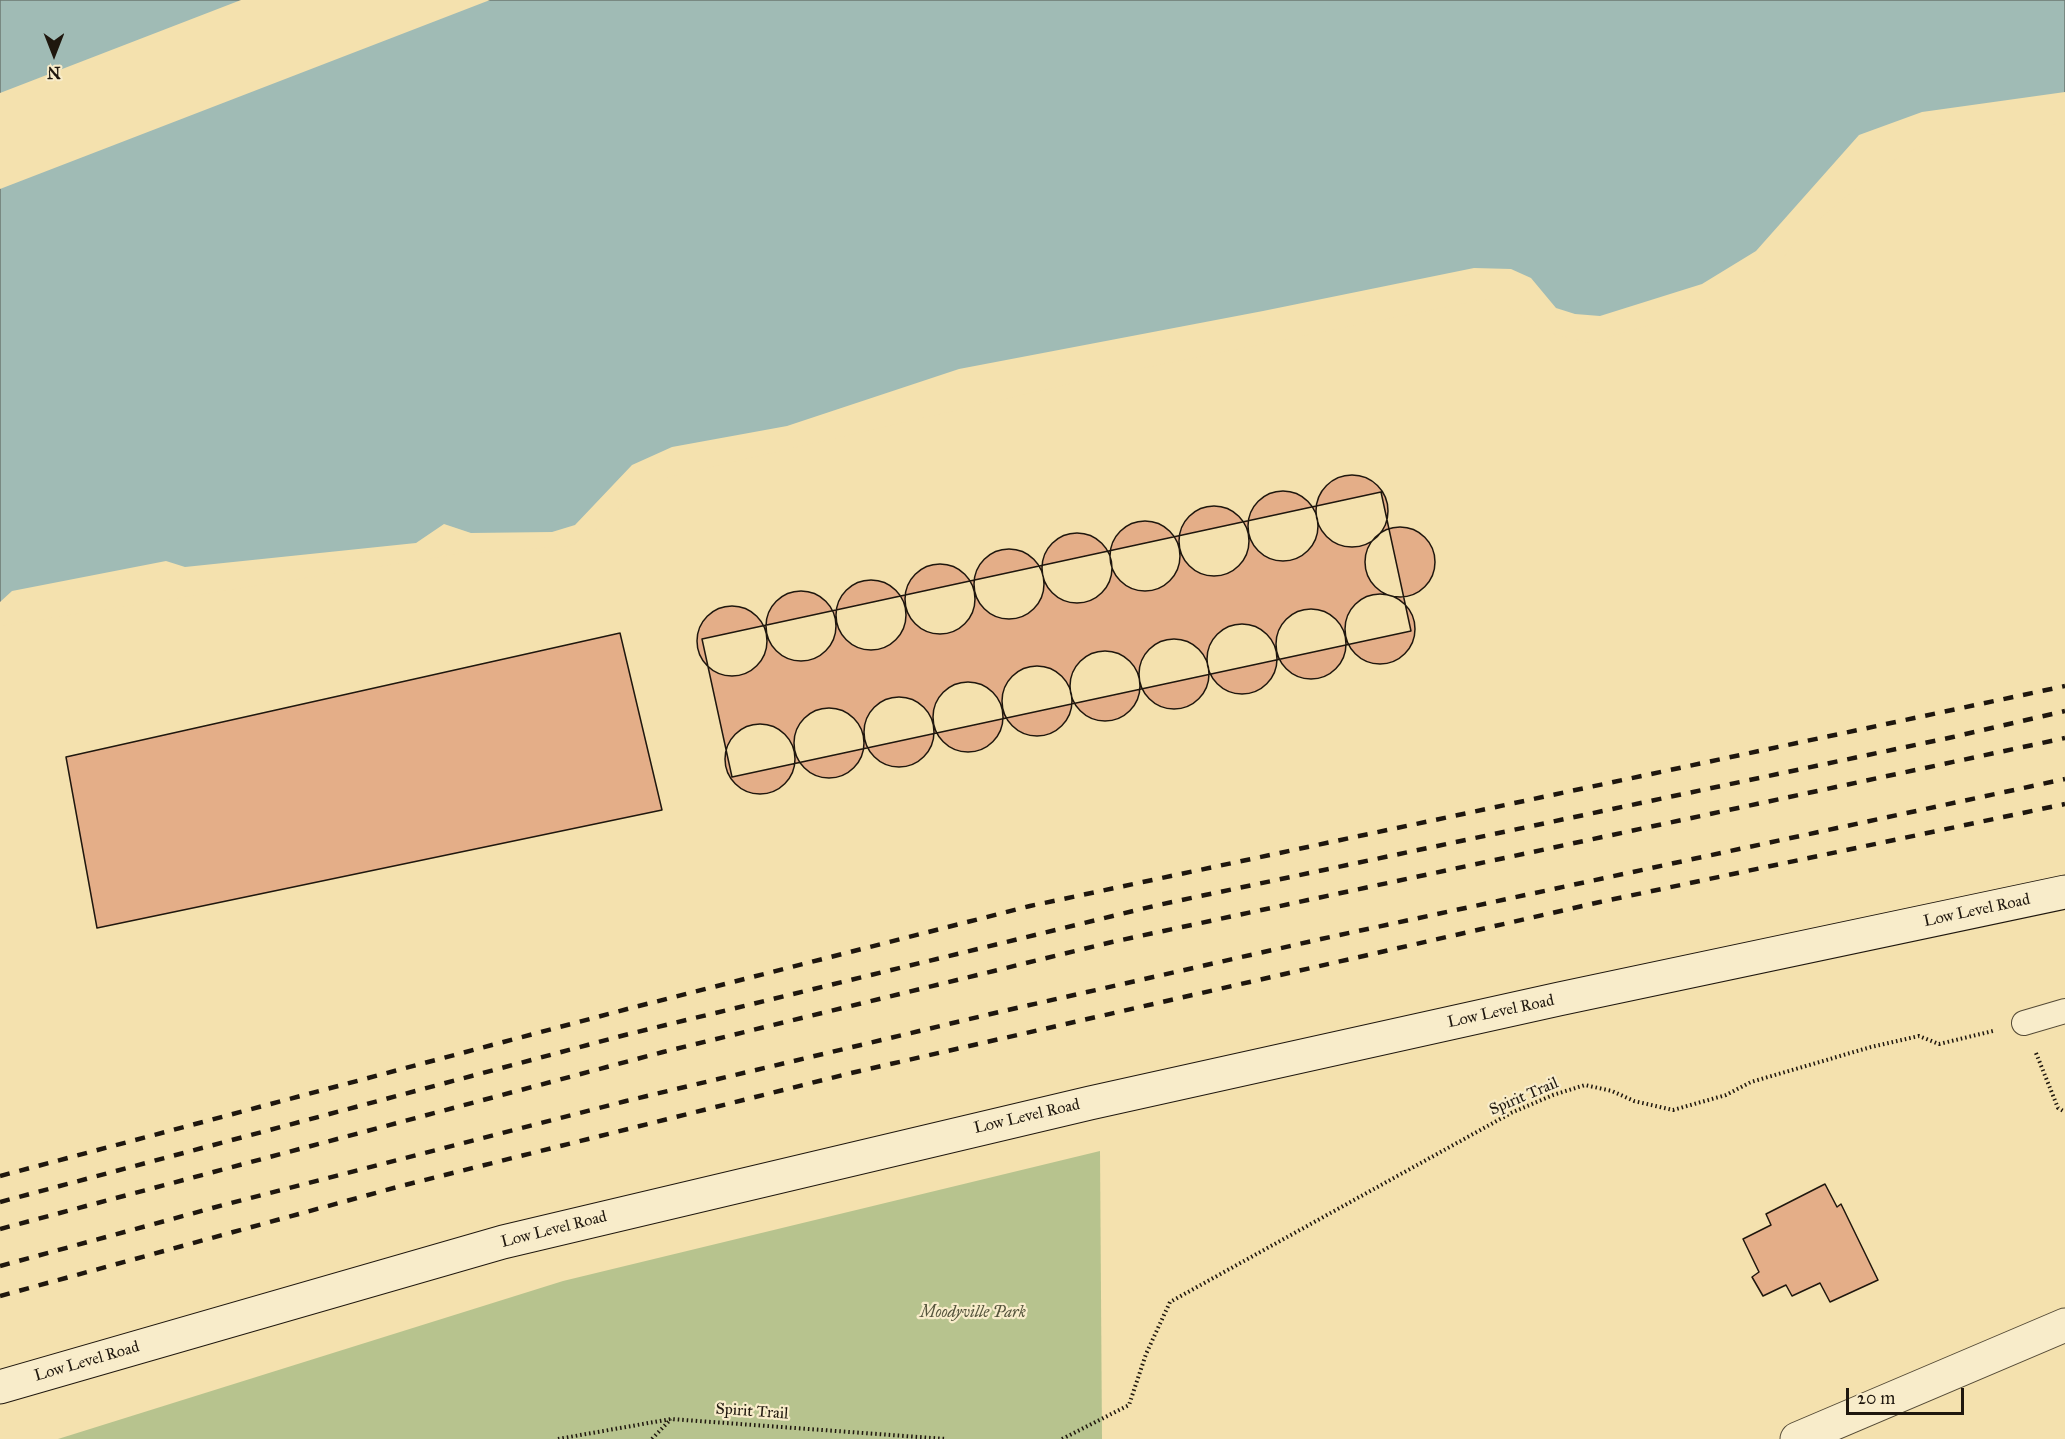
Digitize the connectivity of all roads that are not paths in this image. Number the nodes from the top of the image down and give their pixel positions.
1 (2065, 892) edge
2 (2065, 1011) edge
3 (2024, 1023) road end
4 (2065, 1325) edge
5 (0, 1388) edge
6 (1797, 1439) edge

1 - 5 main road, Low Level Road
2 - 3 lane
4 - 6 main road

